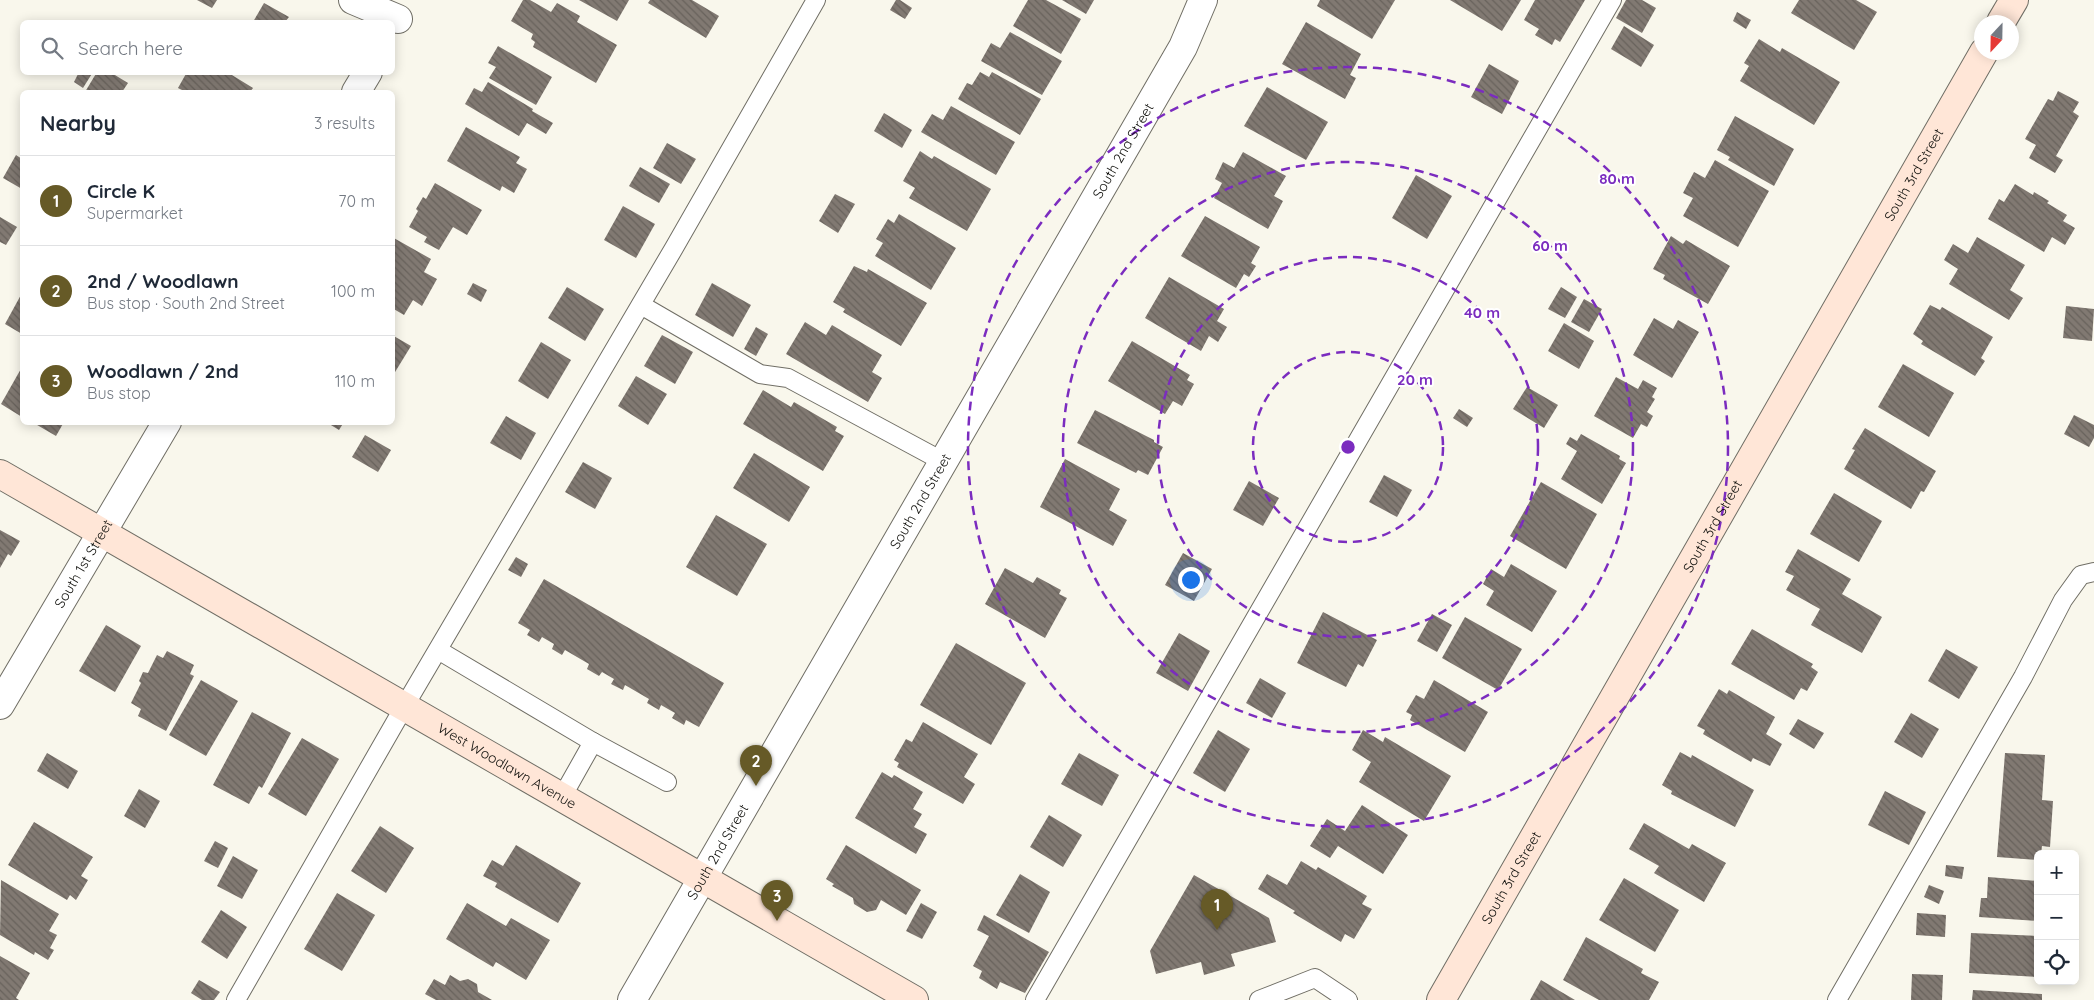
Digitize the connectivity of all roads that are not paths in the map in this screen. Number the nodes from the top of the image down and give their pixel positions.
1 (353, 0) edge
2 (816, 0) edge
3 (1203, 0) edge
4 (1612, 0) edge
5 (2014, 0) edge
6 (2005, 15) edge
7 (400, 16) edge
8 (1979, 60) edge
9 (366, 75) edge
10 (357, 90) edge
11 (641, 305) junction
12 (165, 425) edge
13 (944, 462) junction
14 (0, 474) edge
15 (100, 532) junction
16 (2094, 572) edge
17 (438, 650) junction
18 (0, 705) edge
19 (404, 707) junction
20 (593, 742) junction
21 (667, 782) dead end
22 (562, 797) junction
23 (703, 878) junction
24 (236, 1000) edge
25 (632, 1000) edge
26 (914, 1000) edge
27 (1035, 1000) edge
28 (1259, 1000) edge
29 (1348, 1000) edge
30 (1441, 1000) edge
31 (1837, 1000) edge

1 - 7 street
2 - 11 lane
3 - 13 street, South 2nd Street
4 - 27 lane
5 - 6 main road
8 - 30 main road, South 3rd Street
9 - 10 street
11 - 13 lane
11 - 17 lane
12 - 15 street, South 1st Street
13 - 23 street, South 2nd Street
14 - 15 main road, West Woodlawn Avenue
15 - 18 street, South 1st Street
15 - 19 main road, West Woodlawn Avenue
16 - 31 lane
17 - 19 lane
17 - 20 lane
19 - 22 main road, West Woodlawn Avenue
19 - 24 lane
20 - 21 lane
20 - 22 lane
22 - 23 main road, West Woodlawn Avenue
23 - 25 street, South 2nd Street
23 - 26 main road, West Woodlawn Avenue
28 - 29 lane

